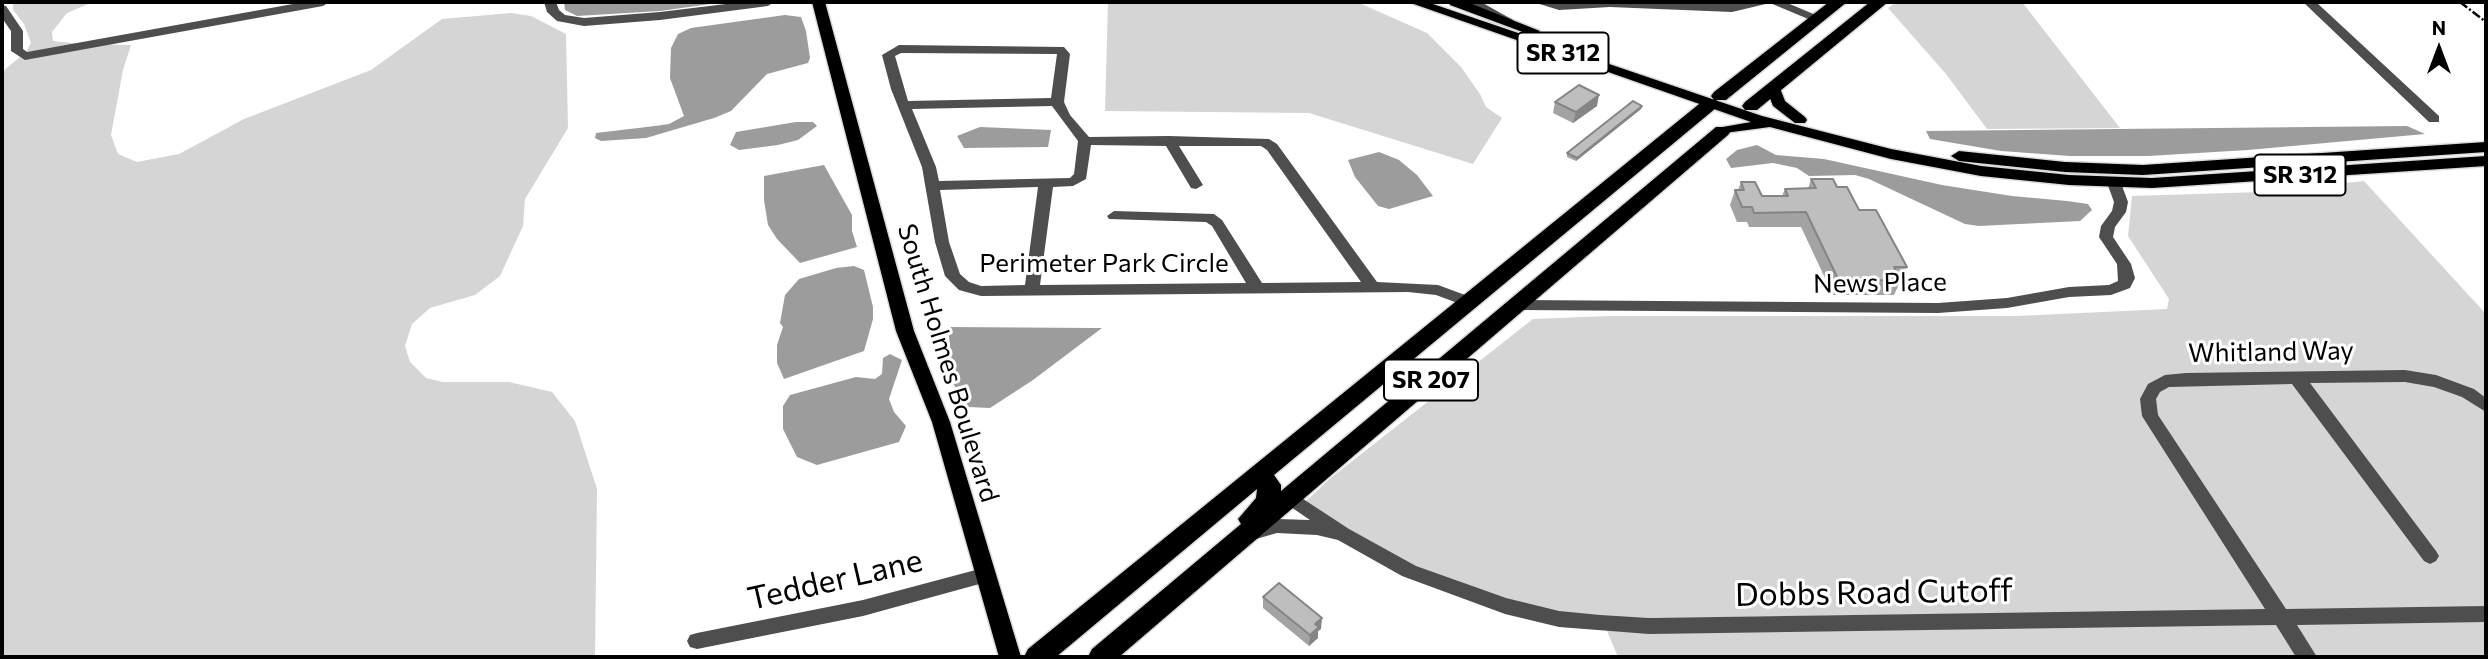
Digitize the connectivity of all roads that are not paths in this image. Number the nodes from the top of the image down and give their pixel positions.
1 (323, 2) edge
2 (550, 2) edge
3 (768, 2) edge
4 (818, 2) edge
5 (1415, 2) edge
6 (1455, 2) edge
7 (1472, 2) edge
8 (1539, 2) edge
9 (1765, 2) edge
10 (1775, 2) edge
11 (1839, 2) edge
12 (1880, 2) edge
13 (2309, 2) edge
14 (2, 9) edge
15 (1817, 18) junction
16 (1516, 24) junction
17 (1773, 88) junction
18 (1715, 100) junction
19 (1057, 102) junction
20 (903, 105) junction
21 (1747, 110) junction
22 (2434, 119) dead end
23 (1800, 120) junction
24 (1778, 125) junction
25 (1723, 131) junction
26 (1169, 140) junction
27 (1085, 141) junction
28 (2486, 147) edge
29 (2486, 161) edge
30 (2194, 168) junction
31 (2114, 183) junction
32 (1046, 184) junction
33 (1196, 185) dead end
34 (932, 186) junction
35 (1114, 216) dead end
36 (1372, 286) junction
37 (1257, 288) junction
38 (1032, 290) junction
39 (1471, 303) junction
40 (1520, 305) junction
41 (2297, 377) junction
42 (2486, 406) edge
43 (1316, 430) junction
44 (1261, 476) junction
45 (1292, 498) junction
46 (1249, 534) junction
47 (1343, 534) junction
48 (2430, 556) dead end
49 (987, 575) junction
50 (2486, 614) edge
51 (2283, 617) junction
52 (696, 641) dead end
53 (1010, 657) edge
54 (1037, 657) edge
55 (1101, 657) edge
56 (2306, 657) edge

1 - 14 street
2 - 3 street
4 - 49 main road, South Holmes Boulevard
5 - 18 main road, SR 312
6 - 16 main road, SR 312
7 - 16 street
8 - 9 street
10 - 15 street
11 - 15 highway, SR 207
12 - 17 highway, SR 207
13 - 22 street
15 - 18 highway, SR 207
16 - 18 main road, SR 312
17 - 21 highway, SR 207
17 - 23 main road
18 - 21 main road, SR 312
18 - 39 highway, SR 207
19 - 20 street
19 - 20 street, Perimeter Park Circle
19 - 27 street
20 - 34 street, Perimeter Park Circle
21 - 23 main road, SR 312
21 - 24 main road, SR 312
21 - 25 main road, SR 207
23 - 30 main road, SR 312
24 - 25 main road
24 - 31 main road, SR 312
25 - 40 highway, SR 207
26 - 27 street
26 - 33 street
26 - 36 street
27 - 32 street
28 - 30 main road, SR 312
29 - 31 main road, SR 312
30 - 31 main road
31 - 40 street, News Place
32 - 34 street
32 - 38 street
34 - 38 street, Perimeter Park Circle
35 - 37 street
36 - 37 street, Perimeter Park Circle
36 - 39 street, Perimeter Park Circle
37 - 38 street, Perimeter Park Circle
39 - 43 highway, SR 207
40 - 45 highway, SR 207
41 - 42 street, Whitland Way
41 - 48 street
41 - 51 street, Whitland Way
43 - 44 highway, SR 207
43 - 45 highway
44 - 46 highway
44 - 54 highway, SR 207
45 - 46 highway, SR 207
45 - 47 street, Dobbs Road Cutoff
46 - 47 street
46 - 55 highway, SR 207
47 - 51 street, Dobbs Road Cutoff
49 - 52 street, Tedder Lane
49 - 53 main road, South Holmes Boulevard
50 - 51 street, Dobbs Road Cutoff
51 - 56 street

